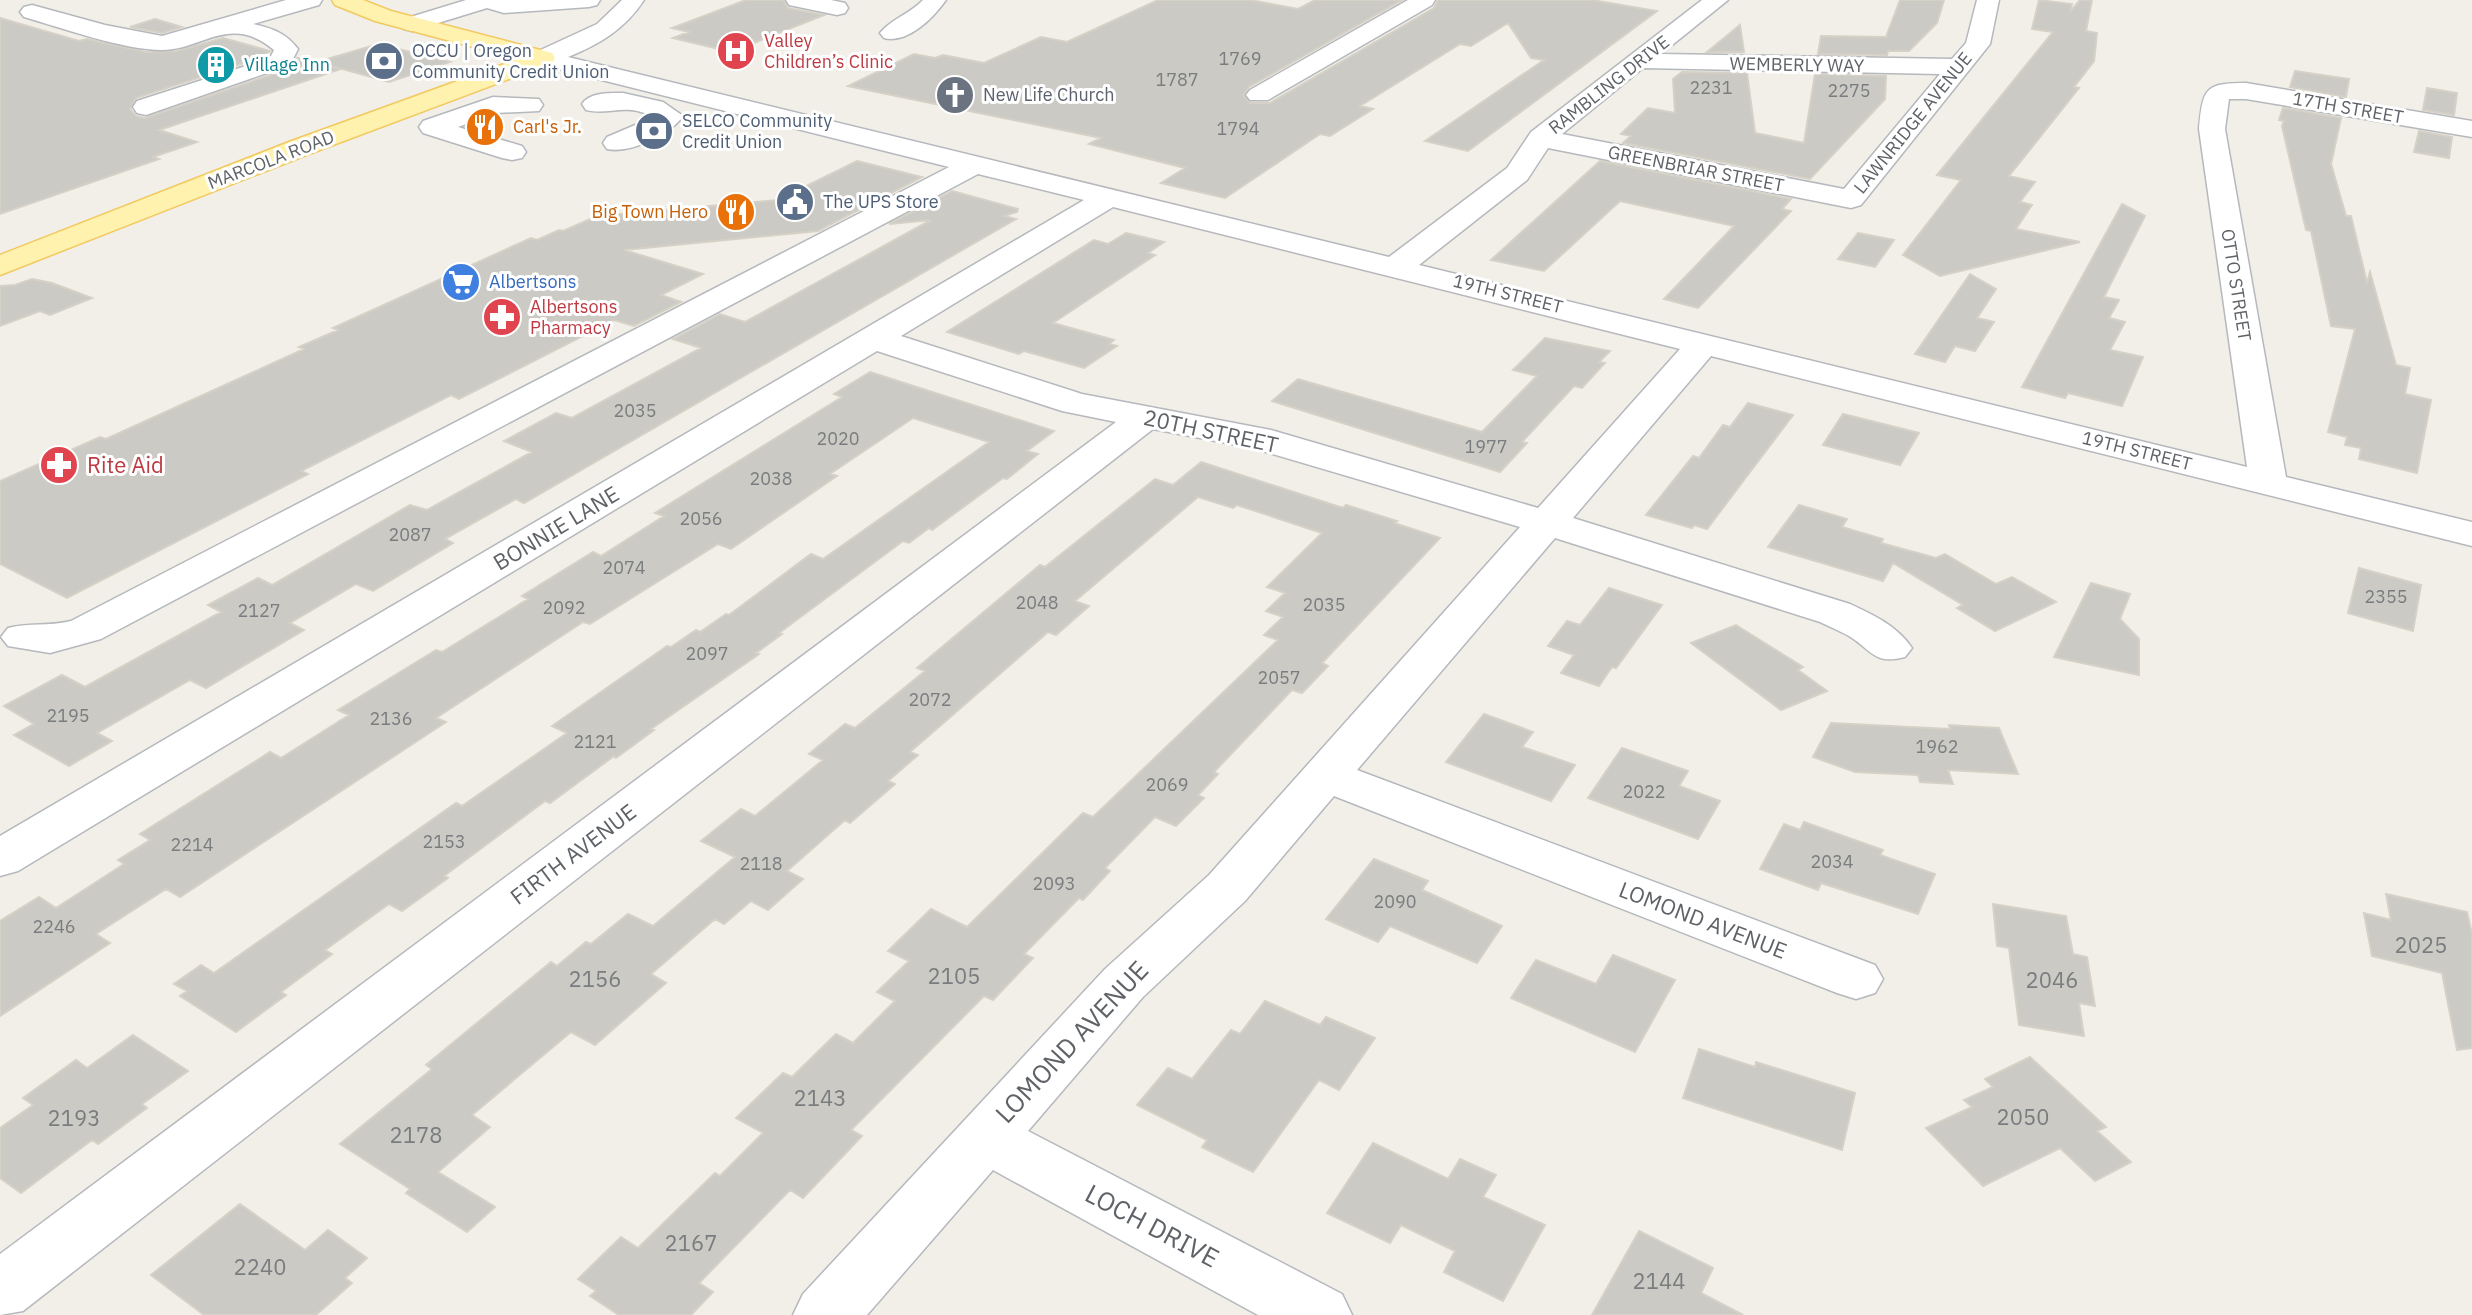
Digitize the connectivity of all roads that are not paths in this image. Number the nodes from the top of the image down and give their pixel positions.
1 (311, 0) edge
2 (343, 0) edge
3 (486, 0) edge
4 (589, 0) edge
5 (633, 0) edge
6 (797, 0) edge
7 (935, 0) edge
8 (1424, 0) edge
9 (1988, 0) edge
10 (1683, 2) dead end
11 (1714, 3) edge
12 (837, 8) dead end
13 (32, 12) dead end
14 (412, 24) junction
15 (224, 26) junction
16 (892, 33) dead end
17 (543, 58) junction
18 (1637, 60) junction
19 (1957, 67) junction
20 (2223, 91) joint
21 (1259, 95) dead end
22 (595, 104) dead end
23 (146, 107) dead end
24 (530, 107) dead end
25 (2472, 129) edge
26 (1541, 138) junction
27 (617, 143) dead end
28 (512, 152) dead end
29 (963, 154) junction
30 (1112, 196) junction
31 (1851, 199) joint
32 (0, 266) edge
33 (1396, 267) junction
34 (874, 339) junction
35 (1704, 343) junction
36 (1145, 417) junction
37 (2268, 483) junction
38 (1548, 523) junction
39 (2472, 534) edge
40 (23, 637) dead end
41 (1890, 648) dead end
42 (1325, 775) junction
43 (0, 859) edge
44 (1856, 979) dead end
45 (984, 1136) junction
46 (0, 1291) edge
47 (826, 1315) edge
48 (1319, 1315) edge

1 - 15 street
2 - 14 main road
3 - 4 street
3 - 14 street
5 - 17 street
6 - 12 street
7 - 16 street
8 - 21 street
9 - 19 street, LAWNRIDGE AVENUE
10 - 11 street
11 - 18 street, RAMBLING DRIVE
13 - 15 street
14 - 17 main road
15 - 23 street
17 - 29 street, 19TH STREET
17 - 32 main road, MARCOLA ROAD
18 - 19 street, WEMBERLY WAY
18 - 26 street, RAMBLING DRIVE
19 - 31 street, LAWNRIDGE AVENUE
20 - 25 street, 17TH STREET
20 - 37 street, OTTO STREET
22 - 27 street
24 - 28 street
26 - 31 street, GREENBRIAR STREET
26 - 33 street, RAMBLING DRIVE
29 - 30 street, 19TH STREET
29 - 40 street
30 - 33 street, 19TH STREET
30 - 34 street, BONNIE LANE
33 - 35 street, 19TH STREET
34 - 36 street, 20TH STREET
34 - 43 street, BONNIE LANE
35 - 37 street, 19TH STREET
35 - 38 street, LOMOND AVENUE
36 - 38 street, 20TH STREET
36 - 46 street, FIRTH AVENUE
37 - 39 street, 19TH STREET
38 - 41 street
38 - 42 street, LOMOND AVENUE
42 - 44 street, LOMOND AVENUE
42 - 45 street, LOMOND AVENUE
45 - 47 street, LOMOND AVENUE
45 - 48 street, LOCH DRIVE

